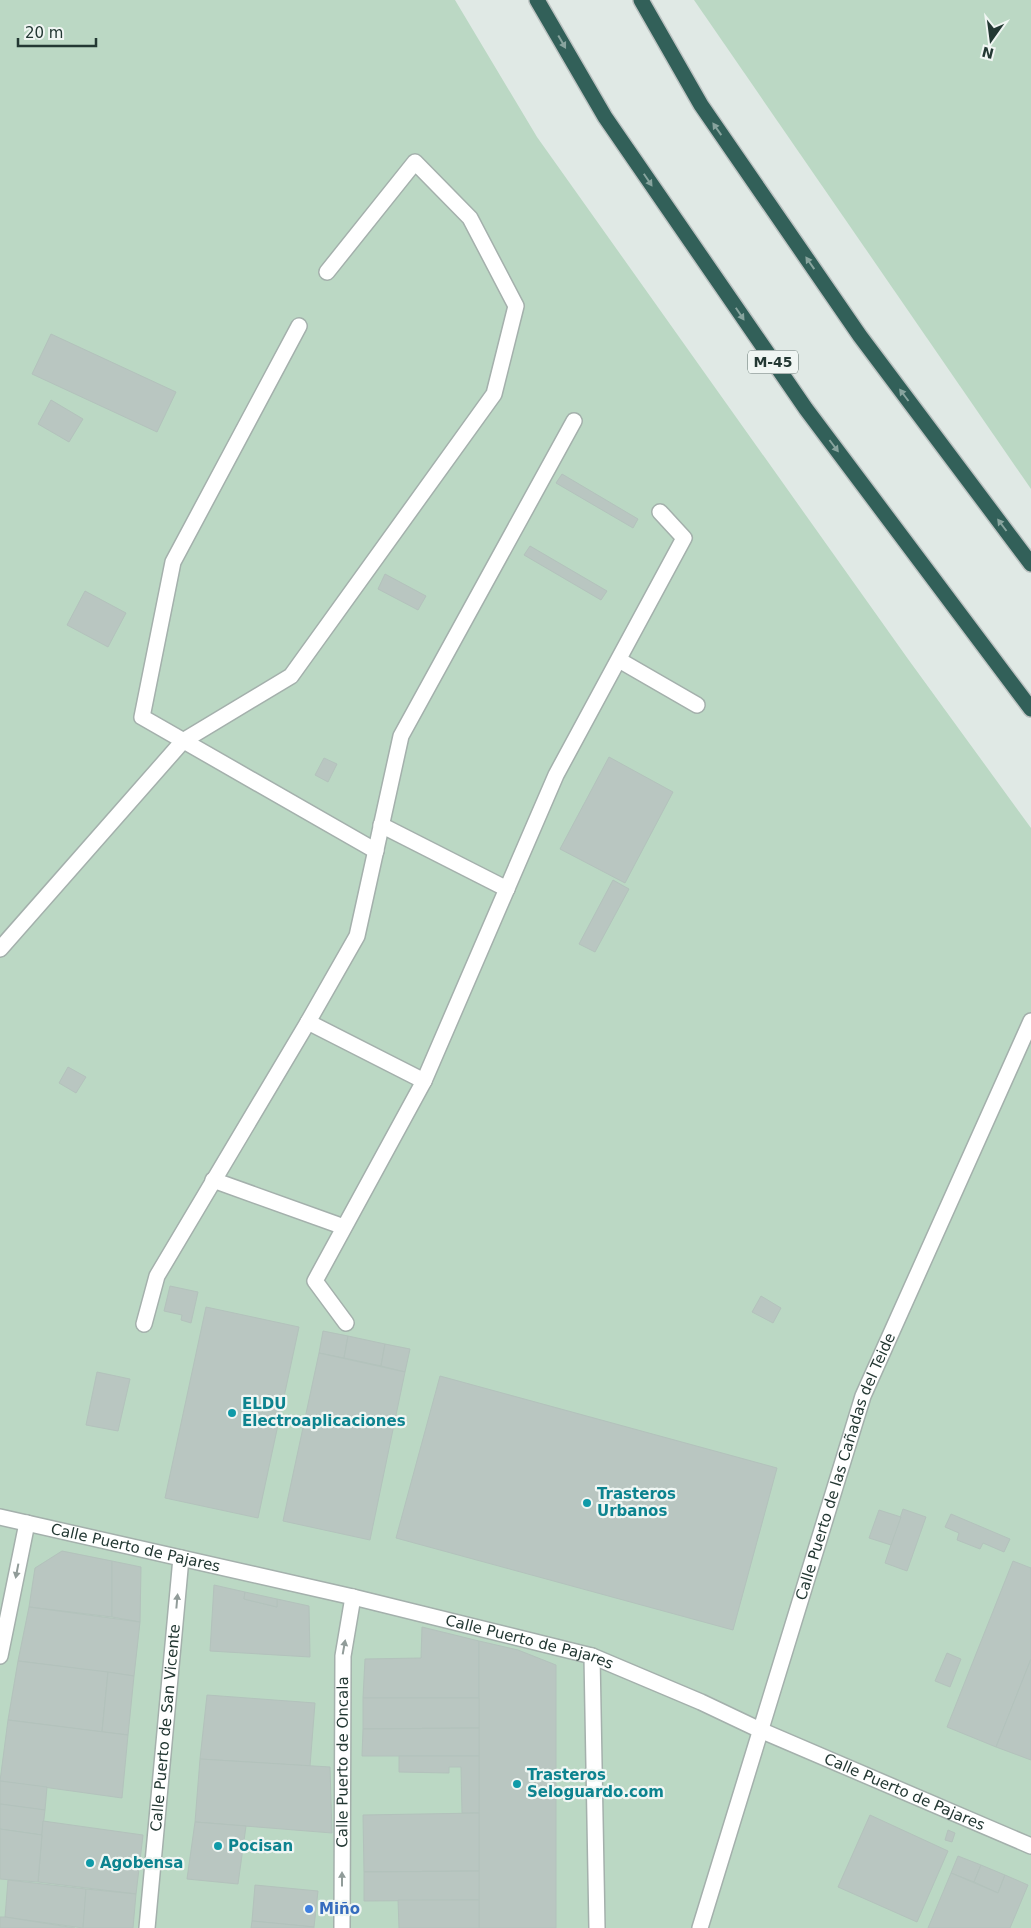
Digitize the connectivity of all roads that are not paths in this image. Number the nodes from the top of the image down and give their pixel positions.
1 (538, 0) edge
2 (641, 0) edge
3 (327, 272) dead end
4 (299, 326) dead end
5 (574, 421) dead end
6 (660, 512) dead end
7 (1031, 564) edge
8 (619, 660) junction
9 (697, 706) dead end
10 (1031, 709) edge
11 (183, 740) junction
12 (381, 825) junction
13 (376, 851) junction
14 (506, 889) junction
15 (0, 949) edge
16 (1031, 1021) edge
17 (308, 1022) junction
18 (424, 1081) junction
19 (214, 1180) junction
20 (344, 1227) junction
21 (346, 1323) dead end
22 (144, 1324) dead end
23 (0, 1517) edge
24 (27, 1523) junction
25 (181, 1558) junction
26 (353, 1597) junction
27 (0, 1656) edge
28 (592, 1656) junction
29 (760, 1730) junction
30 (1031, 1846) edge
31 (147, 1928) edge
32 (342, 1928) edge
33 (597, 1928) edge
34 (700, 1928) edge

1 -> 10 highway, M-45
7 -> 2 highway
3 - 11 street
4 - 11 street
5 - 12 street
6 - 8 street
8 - 9 street
8 - 14 street
11 - 13 street
11 - 15 street
12 - 13 street
12 - 14 street
13 - 17 street
14 - 18 street
16 - 29 street, Calle Puerto de las Cañadas del Teide
17 - 18 street
17 - 19 street
18 - 20 street
19 - 20 street
19 - 22 street
20 - 21 street
23 - 24 street, Calle Puerto de Pajares
24 - 25 street, Calle Puerto de Pajares
24 -> 27 street
25 - 26 street, Calle Puerto de Pajares
31 -> 25 street, Calle Puerto de San Vicente
26 - 28 street, Calle Puerto de Pajares
32 -> 26 street, Calle Puerto de Oncala
28 - 29 street, Calle Puerto de Pajares
28 - 33 street
29 - 30 street, Calle Puerto de Pajares
29 - 34 street, Calle Puerto de las Cañadas del Teide

